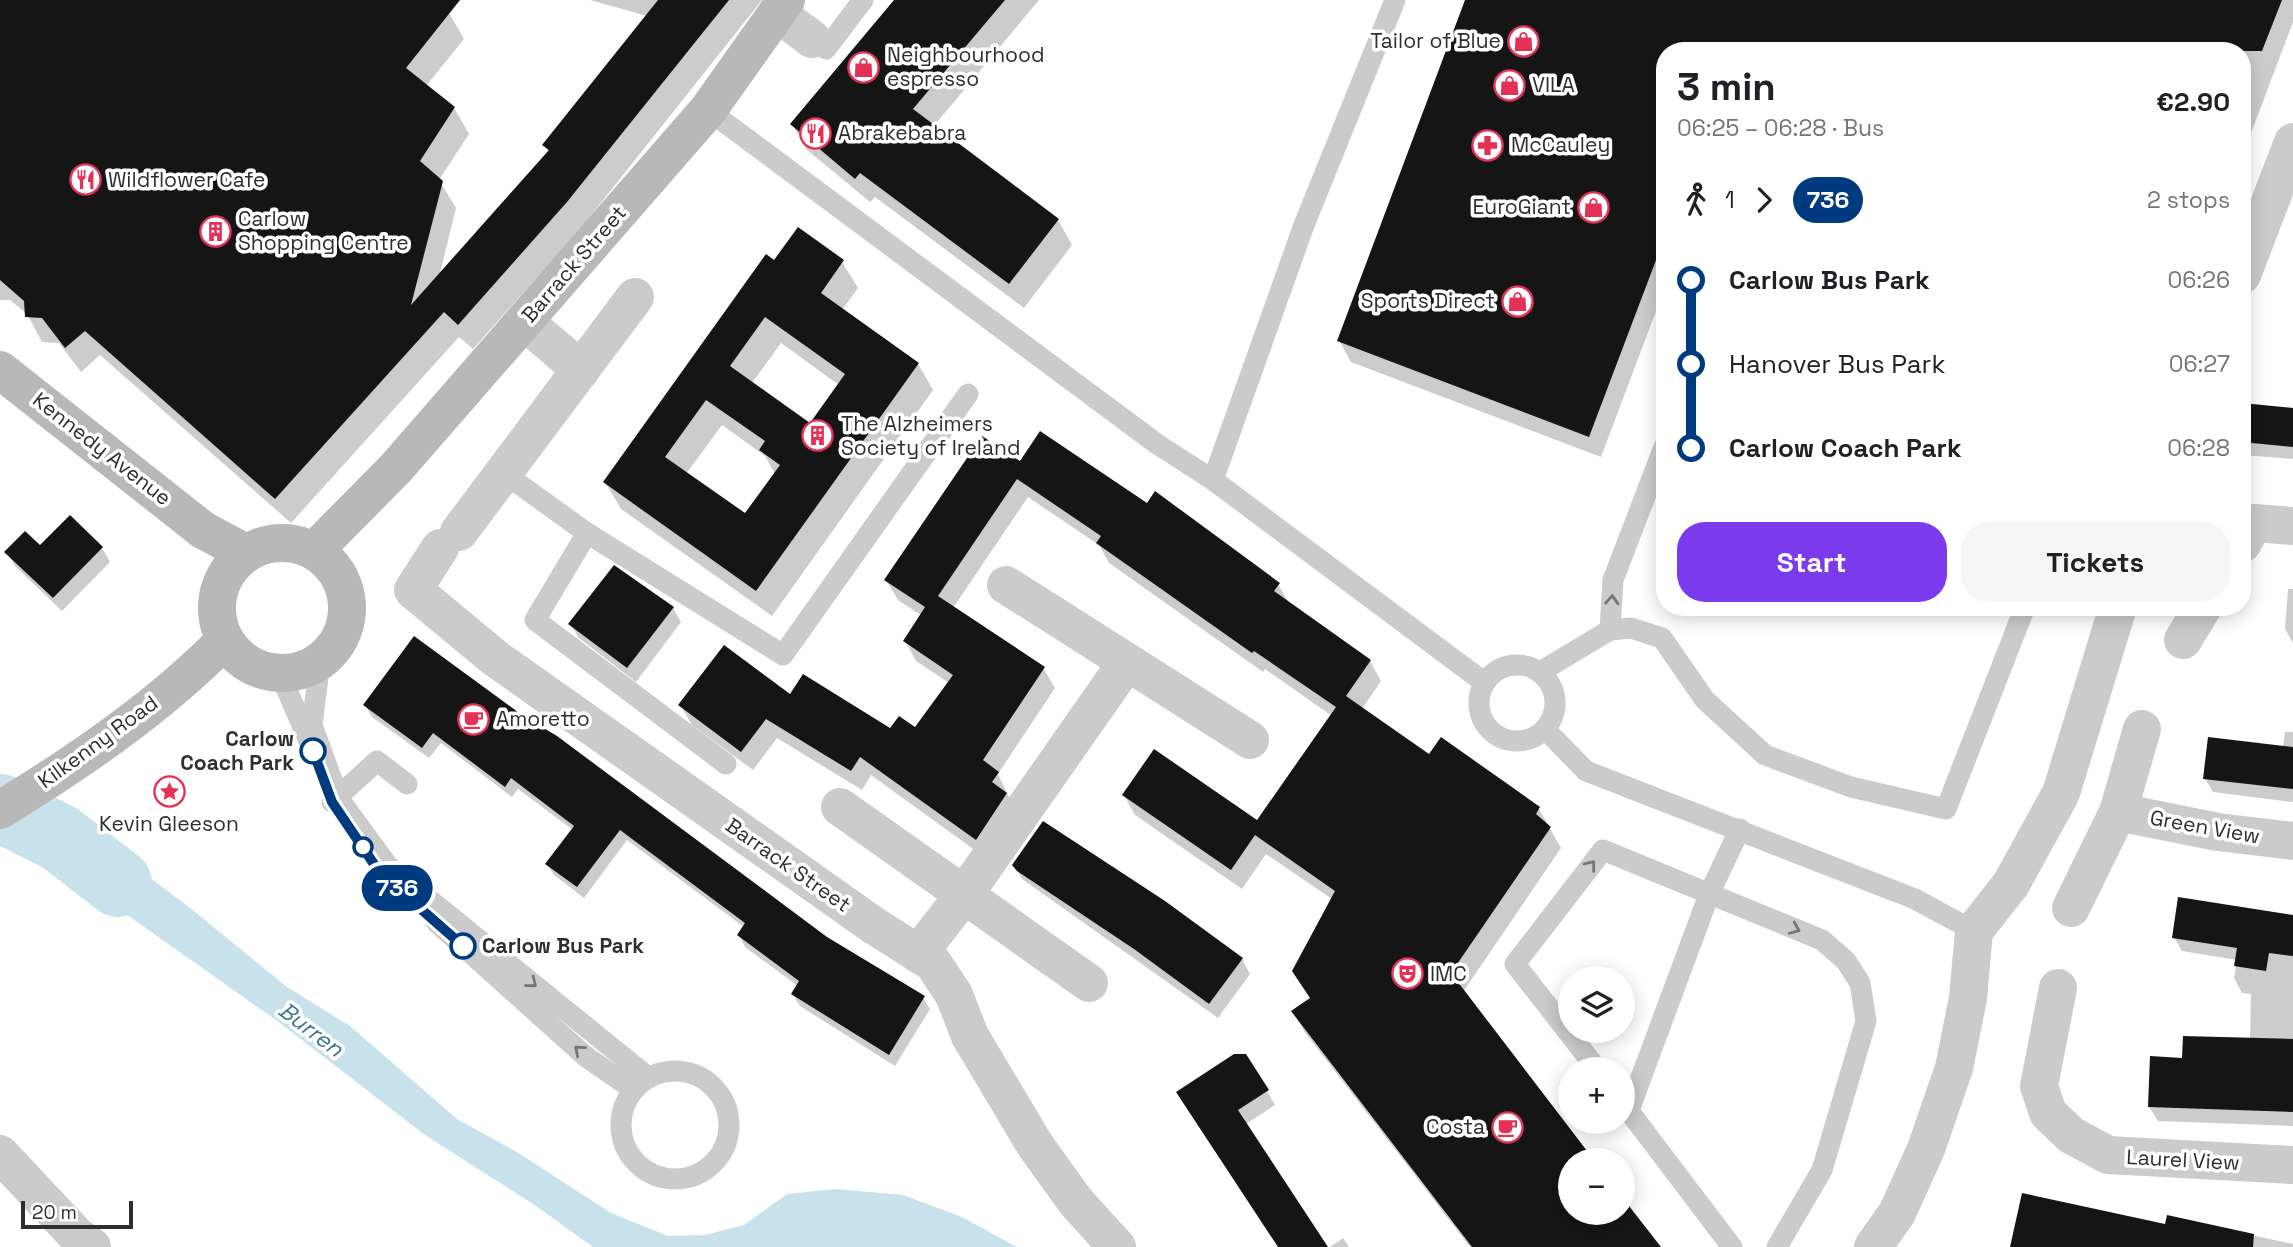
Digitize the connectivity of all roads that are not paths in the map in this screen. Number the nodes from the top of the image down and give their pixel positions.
1 (863, 0) edge
2 (1395, 0) edge
3 (781, 6) edge
4 (812, 39) joint
5 (708, 110) junction
6 (2293, 142) edge
7 (2251, 252) edge
8 (635, 297) dead end
9 (524, 321) junction
10 (0, 370) edge
11 (581, 370) junction
12 (968, 394) dead end
13 (1656, 468) edge
14 (505, 474) junction
15 (1213, 480) junction
16 (2293, 526) edge
17 (2251, 528) edge
18 (203, 530) junction
19 (587, 533) junction
20 (246, 553) junction
21 (325, 561) junction
22 (221, 584) junction
23 (1006, 585) dead end
24 (2021, 616) edge
25 (2115, 616) edge
26 (2198, 616) edge
27 (1610, 630) junction
28 (2183, 640) dead end
29 (252, 660) junction
30 (320, 662) junction
31 (1127, 662) junction
32 (1540, 672) junction
33 (1485, 683) junction
34 (1545, 729) junction
35 (2142, 729) dead end
36 (1250, 740) dead end
37 (726, 764) dead end
38 (407, 784) dead end
39 (335, 801) junction
40 (840, 807) dead end
41 (0, 810) edge
42 (2118, 812) junction
43 (1740, 829) junction
44 (2293, 841) edge
45 (1710, 892) junction
46 (964, 895) junction
47 (2071, 908) dead end
48 (1974, 931) junction
49 (918, 954) junction
50 (1089, 983) dead end
51 (2057, 988) dead end
52 (1588, 1057) edge
53 (1635, 1081) edge
54 (641, 1084) junction
55 (1635, 1119) edge
56 (0, 1154) edge
57 (2293, 1165) edge
58 (93, 1247) edge
59 (1117, 1247) edge
60 (1732, 1247) edge
61 (1777, 1247) edge
62 (1873, 1247) edge

1 - 4 lane
2 - 15 lane
3 - 4 street
3 - 5 main road, Barrack Street
5 - 9 main road, Barrack Street
5 - 15 lane
6 - 7 street
8 - 11 street
9 - 11 street
9 - 21 main road, Barrack Street
10 - 18 main road, Kennedy Avenue
11 - 14 street
12 - 19 lane
27 -> 13 lane
14 - 19 lane
14 - 49 street, Barrack Street
15 - 33 lane
16 - 17 street
18 - 20 main road, Kennedy Avenue
18 - 22 main road
19 - 37 lane
20 - 21 main road
20 - 22 main road
21 - 30 main road
22 - 29 main road
23 - 31 street
24 - 27 lane
25 - 48 street
26 - 28 street
27 - 32 lane
29 - 30 main road
29 - 39 lane
29 - 41 main road, Kilkenny Road
30 - 39 lane
31 - 36 street
31 - 46 street
32 - 33 lane
32 - 34 lane
33 - 34 lane
34 - 43 lane
35 - 42 street, Green View
38 - 39 lane
39 - 54 lane
40 - 46 street
42 - 44 street, Green View
42 - 47 street, Green View
43 - 45 lane
43 - 48 lane
52 -> 45 lane
45 - 53 lane
45 -> 61 lane
46 - 49 street
46 - 50 street
48 - 62 street
49 - 59 street, Barrack Street
51 - 57 street, Laurel View
54 - 54 lane
55 - 60 lane
56 - 58 street

